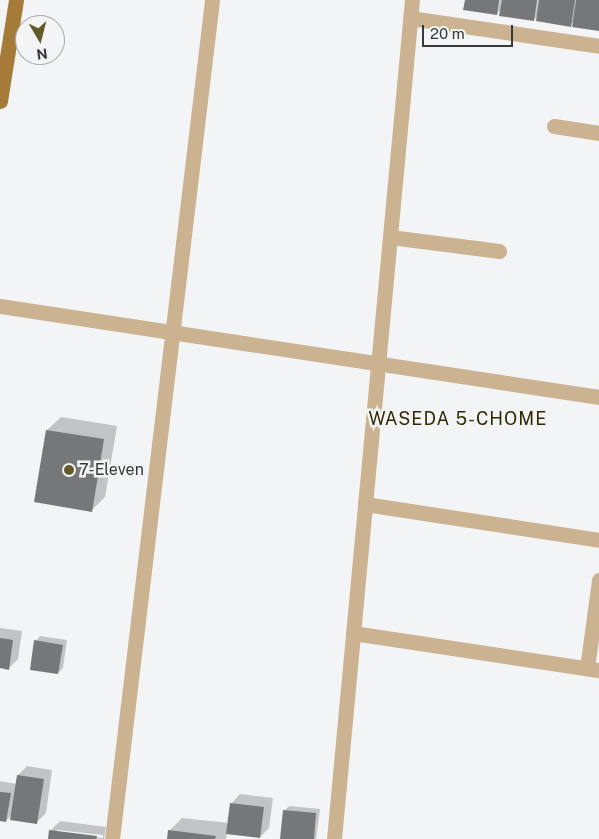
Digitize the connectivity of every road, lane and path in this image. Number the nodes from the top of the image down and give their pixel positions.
1 (16, 0) edge
2 (212, 0) edge
3 (412, 0) edge
4 (410, 18) junction
5 (599, 46) edge
6 (0, 101) edge
7 (554, 126) dead end
8 (599, 133) edge
9 (390, 237) junction
10 (499, 251) dead end
11 (0, 306) edge
12 (173, 332) junction
13 (378, 364) junction
14 (599, 397) edge
15 (365, 504) junction
16 (599, 540) edge
17 (599, 580) edge
18 (353, 633) junction
19 (593, 669) edge
20 (112, 839) edge
21 (334, 839) edge

1 - 6 main road
2 - 12 street
3 - 4 street
4 - 5 street
4 - 9 street
7 - 8 street
9 - 10 street
9 - 13 street
11 - 12 street
12 - 13 street
12 - 20 street
13 - 14 street
13 - 15 street
15 - 16 street
15 - 18 street
17 - 19 street
18 - 19 street
18 - 21 street

